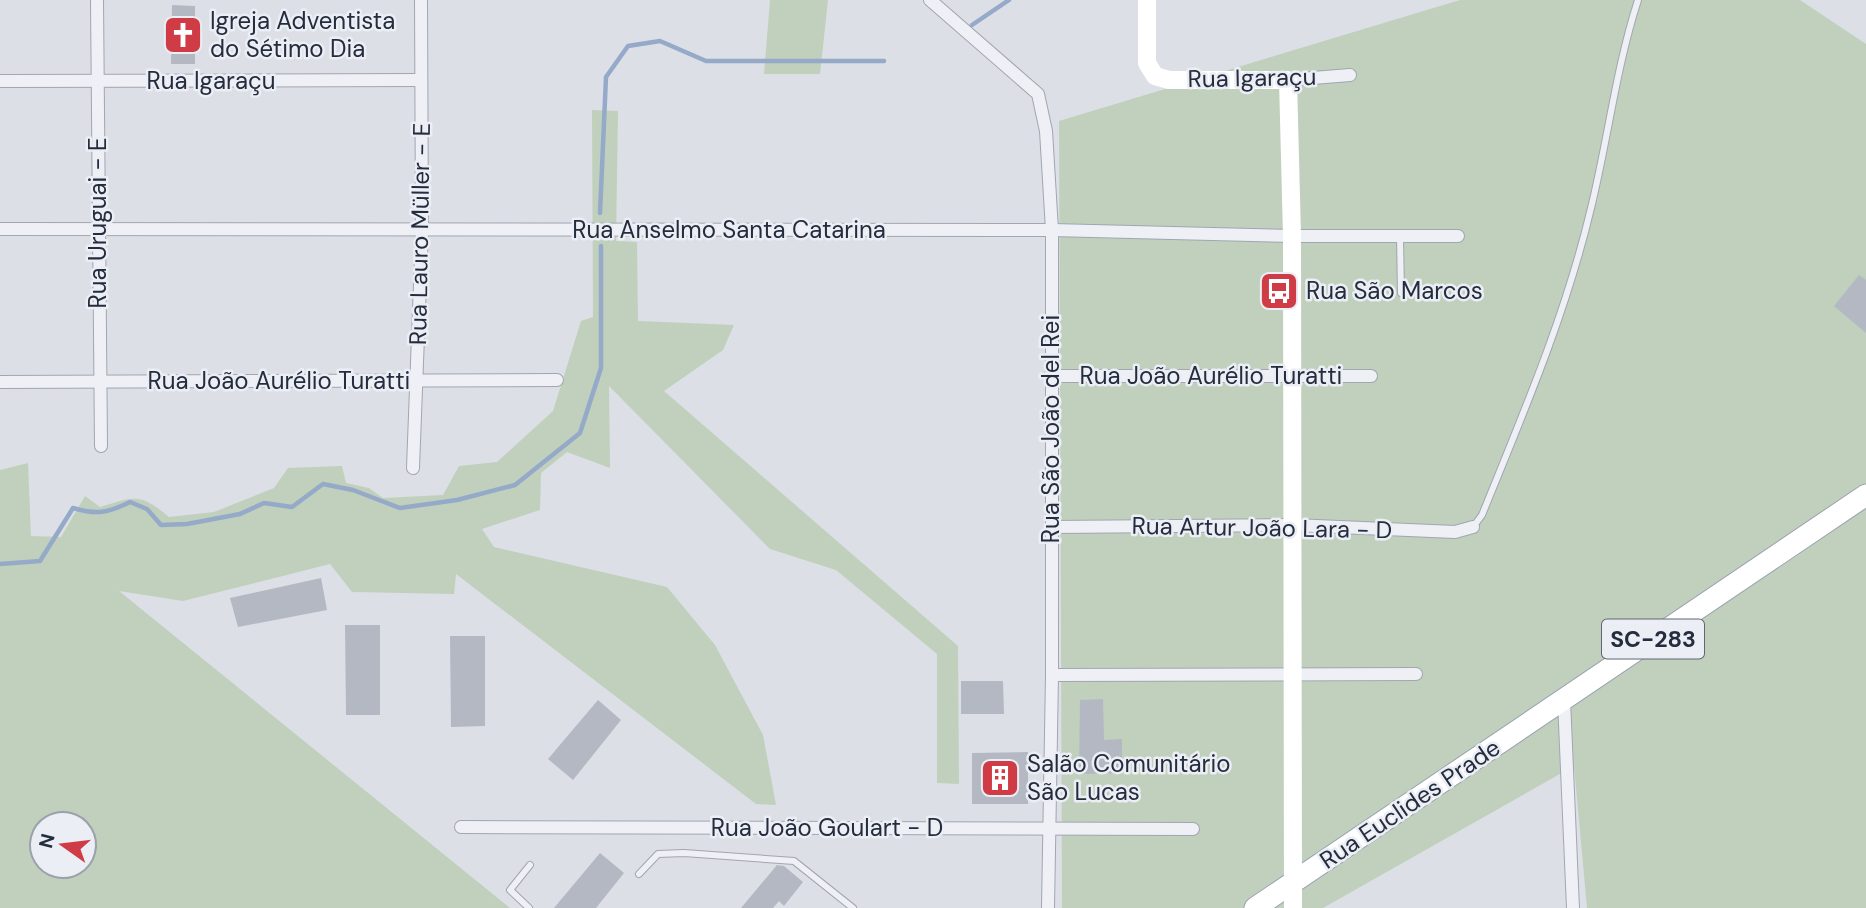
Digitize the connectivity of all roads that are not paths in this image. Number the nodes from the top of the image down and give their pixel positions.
1 (97, 0) edge
2 (421, 0) edge
3 (930, 0) edge
4 (1147, 0) edge
5 (1638, 0) edge
6 (1350, 75) dead end
7 (421, 80) junction
8 (1287, 80) junction
9 (0, 81) edge
10 (97, 81) junction
11 (97, 228) junction
12 (0, 229) edge
13 (1052, 230) junction
14 (422, 231) junction
15 (1292, 236) junction
16 (1400, 236) junction
17 (1458, 236) dead end
18 (1401, 293) dead end
19 (1051, 376) junction
20 (1292, 376) junction
21 (1371, 376) dead end
22 (418, 380) junction
23 (557, 380) dead end
24 (0, 382) edge
25 (99, 382) junction
26 (101, 446) dead end
27 (413, 468) dead end
28 (1866, 495) edge
29 (1293, 526) junction
30 (1051, 527) junction
31 (1473, 527) joint
32 (1052, 674) junction
33 (1293, 674) junction
34 (1416, 674) dead end
35 (1564, 700) junction
36 (461, 827) dead end
37 (1049, 828) junction
38 (1193, 829) dead end
39 (530, 866) dead end
40 (639, 874) dead end
41 (1293, 883) junction
42 (529, 908) edge
43 (853, 908) edge
44 (1048, 908) edge
45 (1255, 908) edge
46 (1293, 908) edge
47 (1573, 908) edge

1 - 10 street, Rua Uruguai - E
2 - 7 street, Rua Lauro Müller - E
3 - 13 street, Rua São João del Rei
4 - 8 street, Rua Igaraçu
5 - 31 lane
6 - 8 street, Rua Igaraçu
7 - 10 street, Rua Igaraçu
7 - 14 street, Rua Lauro Müller - E
8 - 15 street
9 - 10 street, Rua Igaraçu
10 - 11 street, Rua Uruguai - E
11 - 12 street, Rua Anselmo Santa Catarina
11 - 14 street, Rua Anselmo Santa Catarina
11 - 25 street, Rua Uruguai - E
13 - 14 street, Rua Anselmo Santa Catarina
13 - 15 street, Rua Anselmo Santa Catarina
13 - 19 street, Rua São João del Rei
14 - 22 street, Rua Lauro Müller - E
15 - 16 street, Rua Anselmo Santa Catarina
15 - 20 street
16 - 17 street, Rua Anselmo Santa Catarina
16 - 18 lane
19 - 20 street, Rua João Aurélio Turatti
19 - 30 street, Rua São João del Rei
20 - 21 street, Rua João Aurélio Turatti
20 - 29 street
22 - 23 street, Rua João Aurélio Turatti
22 - 25 street, Rua João Aurélio Turatti
22 - 27 street, Rua Lauro Müller - E
24 - 25 street, Rua João Aurélio Turatti
25 - 26 street, Rua Uruguai - E
28 - 35 main road, SC-283
29 - 30 street, Rua Artur João Lara - D
29 - 31 street, Rua Artur João Lara - D
29 - 33 street
30 - 32 street, Rua São João del Rei
32 - 33 street
32 - 37 street, Rua São João del Rei
33 - 34 street
33 - 41 street
35 - 41 main road, Rua Euclides Prade
35 - 47 street
36 - 37 street, Rua João Goulart - D
37 - 38 street, Rua João Goulart - D
37 - 44 street, Rua São João del Rei
39 - 42 lane
40 - 43 lane
41 - 45 main road, Rua Euclides Prade
41 - 46 street

